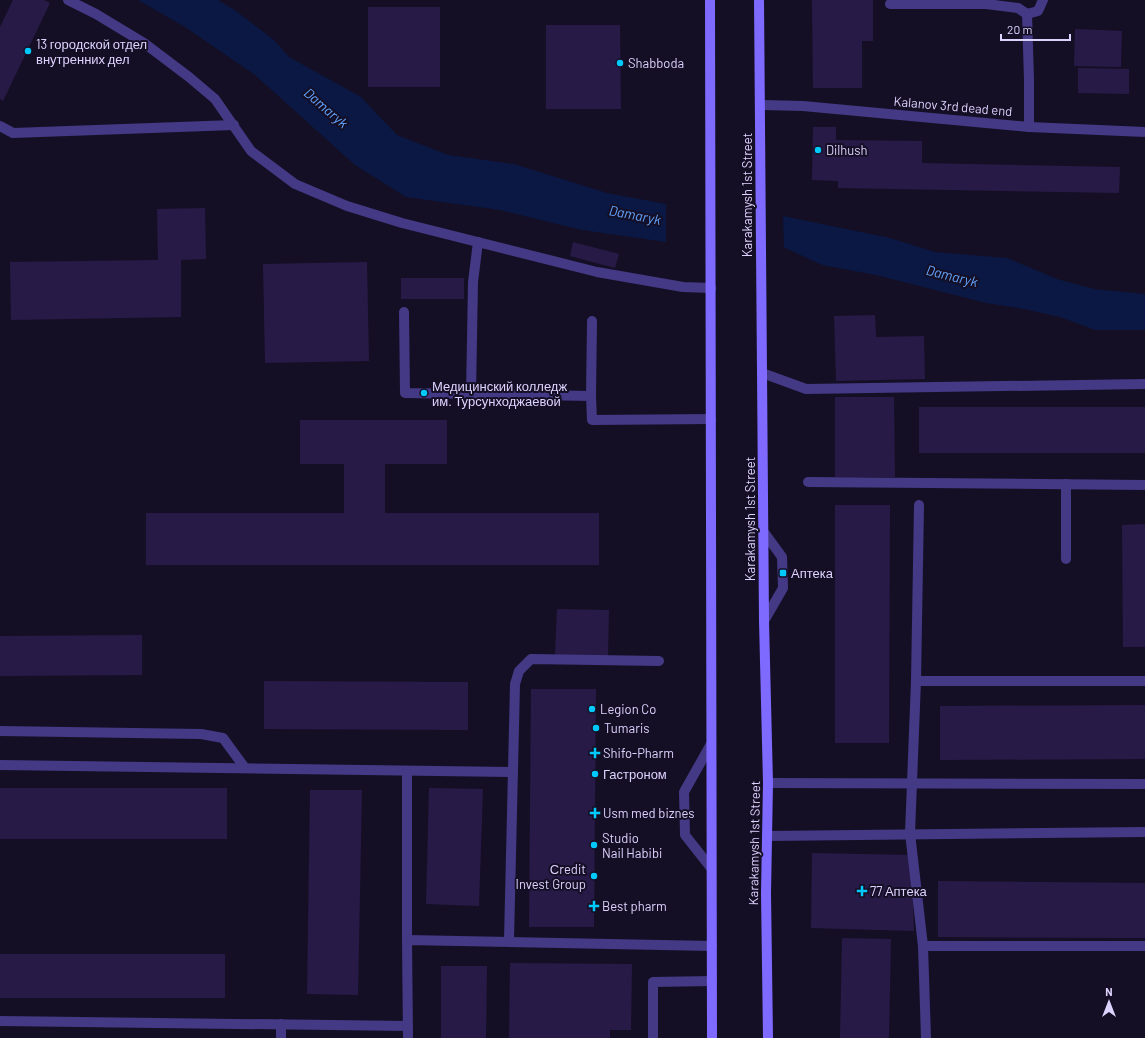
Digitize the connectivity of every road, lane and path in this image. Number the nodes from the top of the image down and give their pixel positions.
1 (68, 0) edge
2 (710, 0) edge
3 (759, 0) edge
4 (1043, 0) edge
5 (986, 2) edge
6 (890, 4) dead end
7 (1027, 14) junction
8 (760, 105) junction
9 (234, 125) junction
10 (0, 126) edge
11 (1029, 127) junction
12 (1145, 132) edge
13 (13, 133) junction
14 (0, 135) edge
15 (478, 242) junction
16 (711, 282) junction
17 (404, 312) dead end
18 (592, 321) dead end
19 (762, 373) junction
20 (1145, 384) edge
21 (471, 394) junction
22 (591, 396) junction
23 (711, 419) junction
24 (808, 482) dead end
25 (1066, 484) junction
26 (1145, 485) edge
27 (919, 505) dead end
28 (763, 531) junction
29 (1066, 559) dead end
30 (764, 621) junction
31 (659, 661) dead end
32 (916, 681) junction
33 (1145, 681) edge
34 (0, 731) edge
35 (711, 744) junction
36 (0, 765) edge
37 (245, 768) junction
38 (407, 771) junction
39 (514, 772) junction
40 (768, 784) junction
41 (1145, 784) edge
42 (912, 785) junction
43 (1145, 832) edge
44 (910, 833) junction
45 (767, 836) junction
46 (711, 868) junction
47 (407, 940) junction
48 (509, 940) junction
49 (712, 946) junction
50 (923, 946) junction
51 (1145, 946) edge
52 (712, 980) junction
53 (0, 1021) edge
54 (281, 1024) junction
55 (408, 1026) junction
56 (281, 1038) edge
57 (408, 1038) edge
58 (653, 1038) edge
59 (712, 1038) edge
60 (768, 1038) edge
61 (926, 1038) edge

1 - 9 street
2 - 16 main road
3 - 8 main road, Karakamysh 1st Street
4 - 7 street
5 - 6 street
5 - 7 street
7 - 11 street
8 - 11 street, Kalanov 3rd dead end
8 - 19 main road, Karakamysh 1st Street
9 - 13 street
9 - 15 street
10 - 13 street
11 - 12 street, Kalanov 3rd dead end
13 - 14 street
15 - 16 street
15 - 21 street
16 - 23 main road
17 - 21 street
18 - 22 street
19 - 20 street
19 - 28 main road, Karakamysh 1st Street
21 - 22 street
22 - 23 street
23 - 35 main road
24 - 25 street
25 - 26 street
25 - 29 street
27 - 32 street
28 - 30 main road, Karakamysh 1st Street
28 - 30 street
30 - 40 main road, Karakamysh 1st Street
31 - 39 street
32 - 33 street
32 - 42 street
34 - 37 street
35 - 46 main road
35 - 46 street
36 - 37 street
37 - 38 street
38 - 39 street
38 - 47 street
39 - 48 street
40 - 42 street
40 - 45 main road, Karakamysh 1st Street
41 - 42 street
42 - 44 street
43 - 44 street
44 - 45 street
44 - 50 street
45 - 60 main road, Karakamysh 1st Street
46 - 49 main road
47 - 48 street
47 - 55 street
48 - 49 street
49 - 52 main road
50 - 51 street
50 - 61 street
52 - 58 street
52 - 59 main road
53 - 54 street
54 - 55 street
54 - 56 street
55 - 57 street

